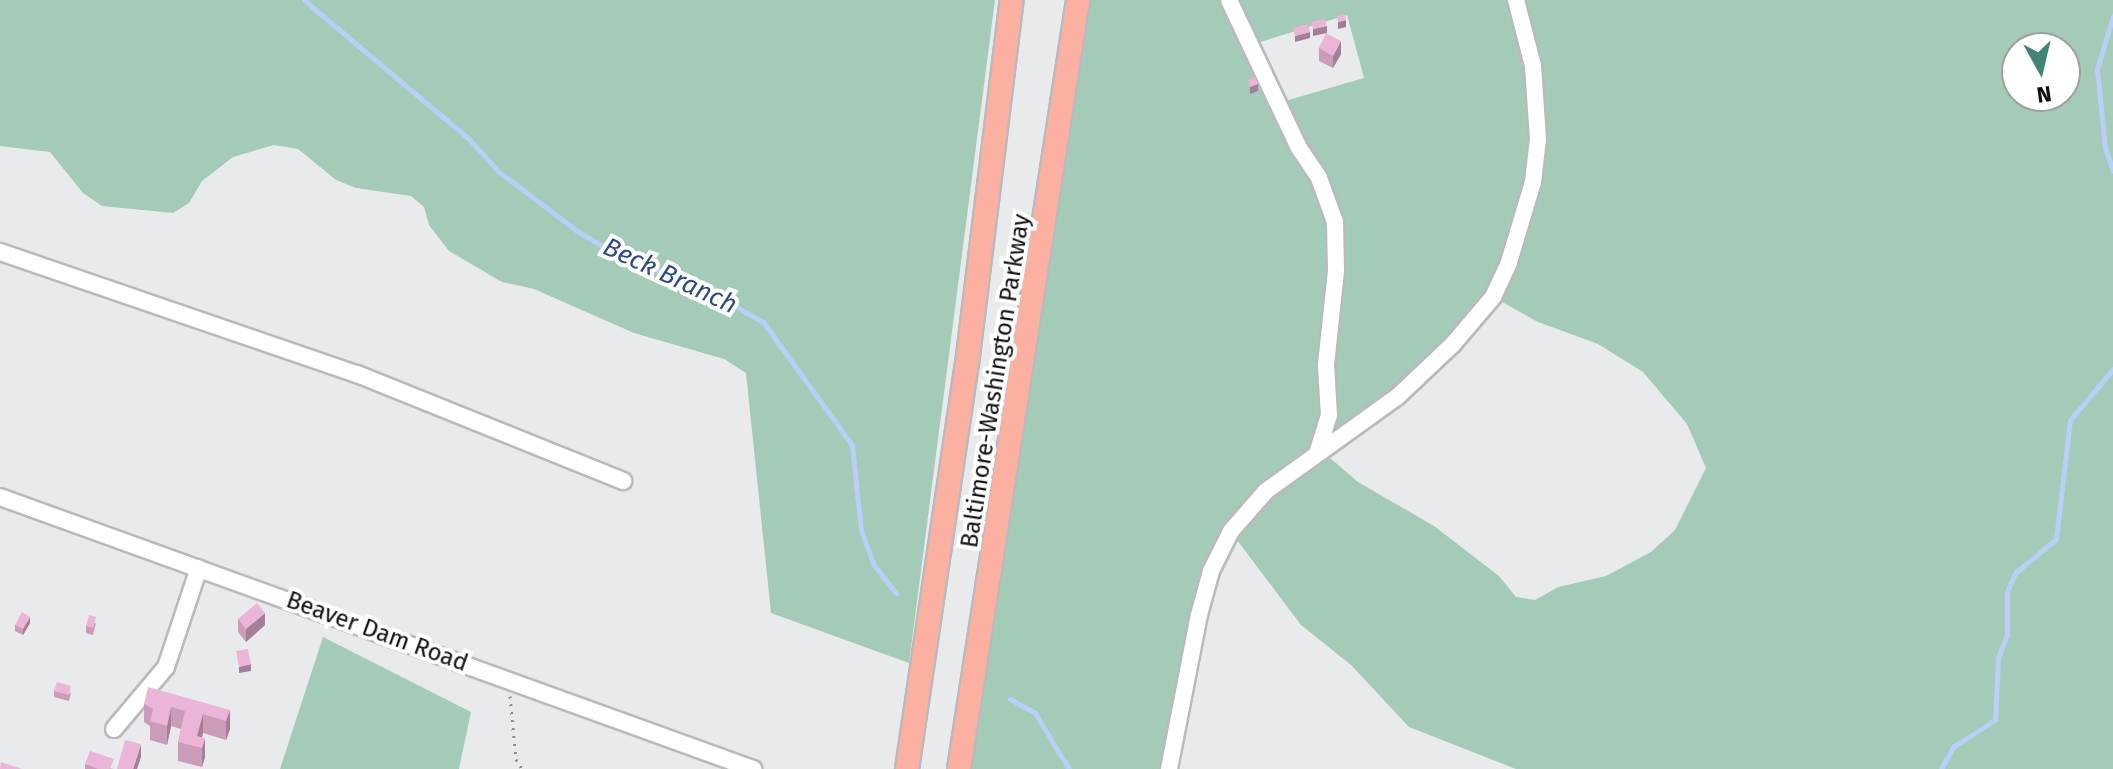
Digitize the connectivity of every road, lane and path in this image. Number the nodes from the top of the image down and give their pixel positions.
1 (1012, 0) edge
2 (1078, 0) edge
3 (1229, 0) edge
4 (1516, 0) edge
5 (0, 252) edge
6 (1317, 454) junction
7 (623, 481) dead end
8 (0, 497) edge
9 (199, 568) junction
10 (510, 680) junction
11 (114, 729) dead end
12 (522, 769) edge
13 (753, 769) edge
14 (907, 769) edge
15 (959, 769) edge
16 (1169, 769) edge

1 - 14 highway, Baltimore-Washington Parkway
2 - 15 highway, Baltimore-Washington Parkway
3 - 6 street
4 - 6 street
5 - 7 street
6 - 16 street
8 - 9 street, Beaver Dam Road
9 - 10 street, Beaver Dam Road
9 - 11 street
10 - 12 path
10 - 13 street, Beaver Dam Road

